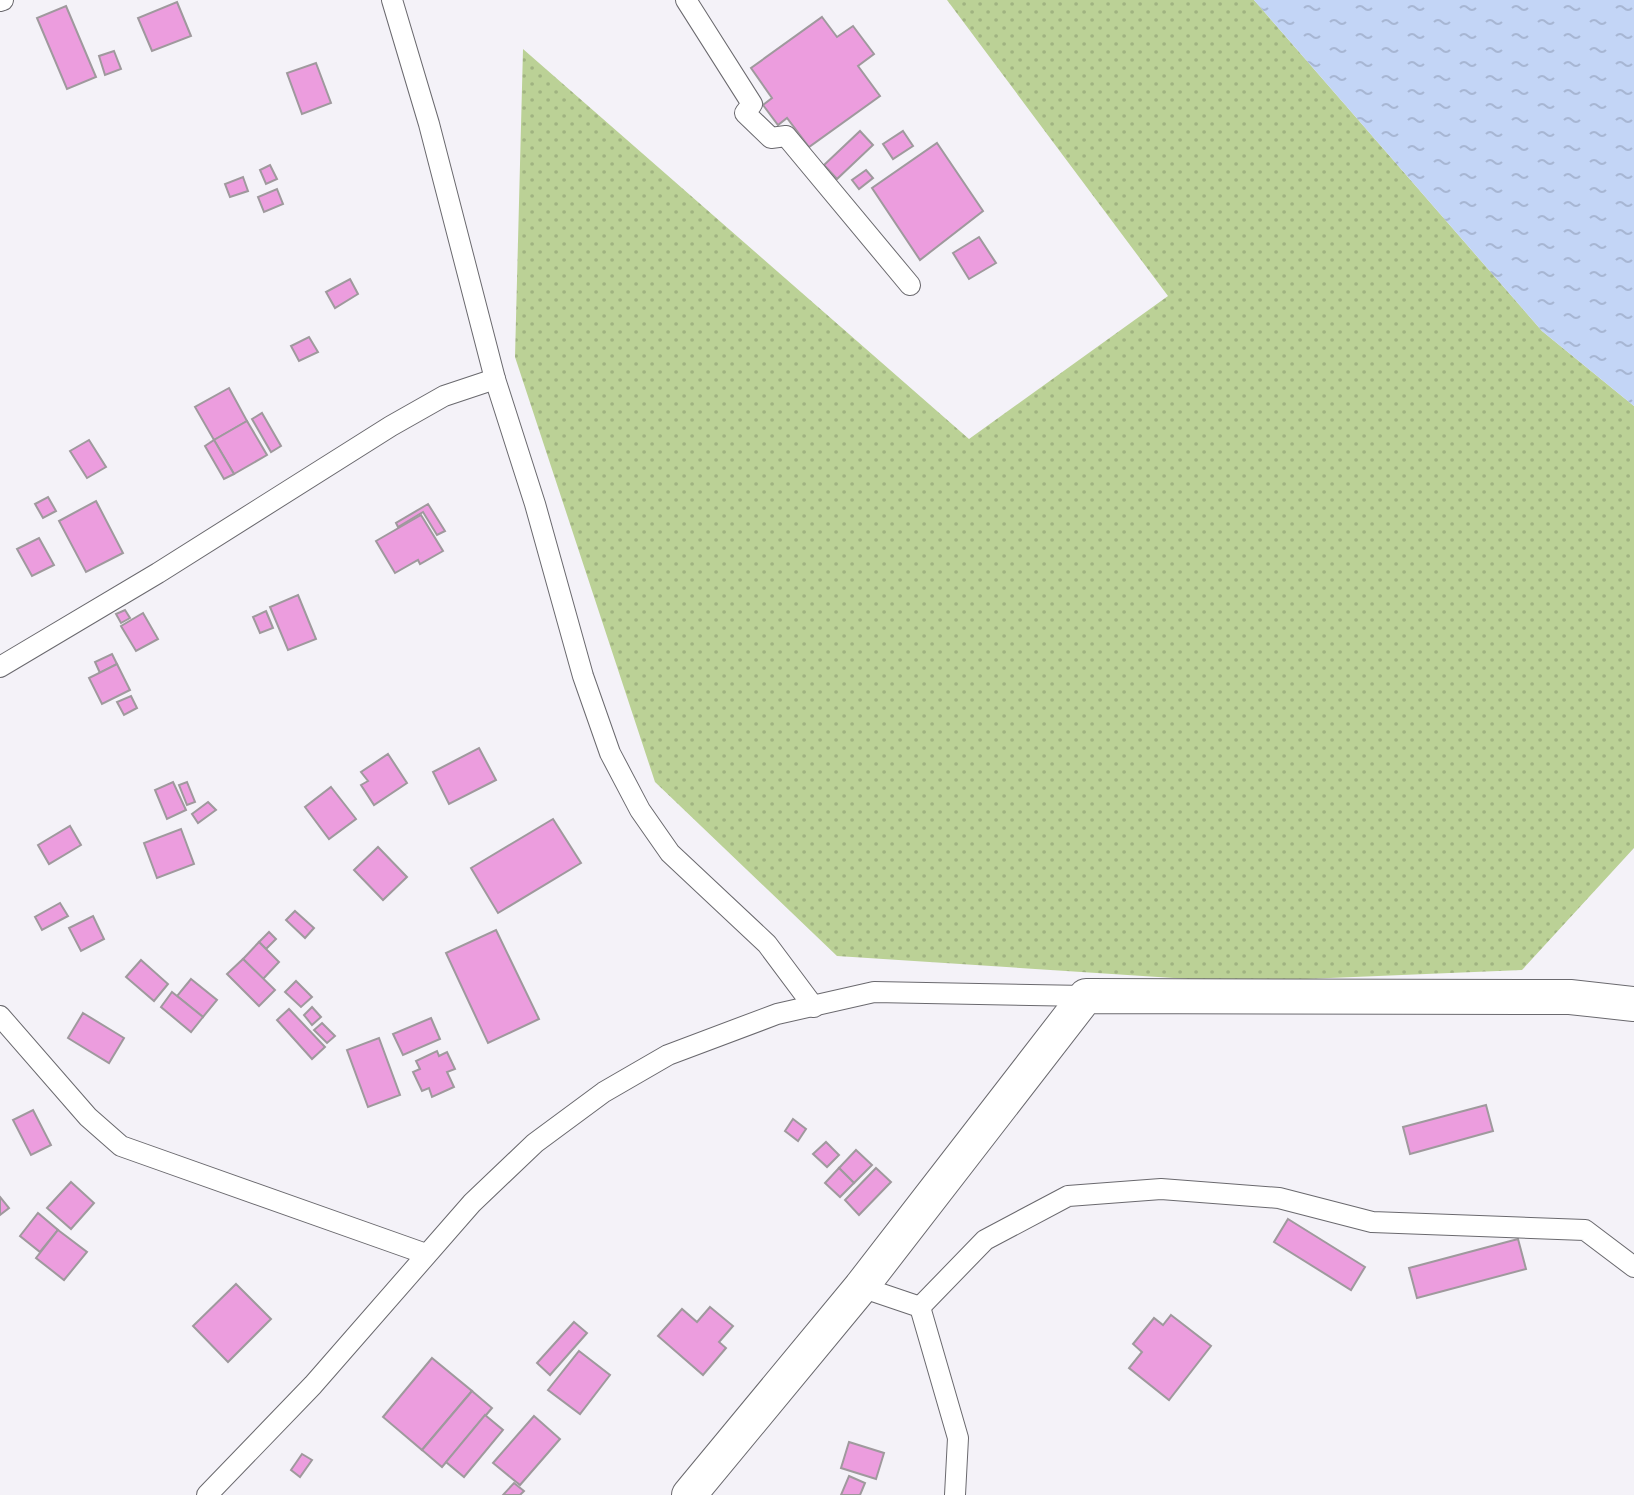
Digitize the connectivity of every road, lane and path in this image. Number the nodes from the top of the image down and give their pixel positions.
1 (686, 0) edge
2 (392, 2) edge
3 (910, 285) dead end
4 (495, 379) junction
5 (0, 667) edge
6 (1086, 996) junction
7 (1634, 1004) edge
8 (814, 1007) junction
9 (0, 1016) edge
10 (426, 1254) junction
11 (1634, 1267) edge
12 (861, 1287) junction
13 (920, 1307) junction
14 (207, 1495) edge
15 (689, 1495) edge
16 (955, 1495) edge

1 - 3 street
2 - 4 street
4 - 5 street
4 - 8 street
6 - 7 highway
6 - 8 street
6 - 12 highway
8 - 10 street
9 - 10 street
10 - 14 street
11 - 13 street
12 - 13 street
12 - 15 highway
13 - 16 street

